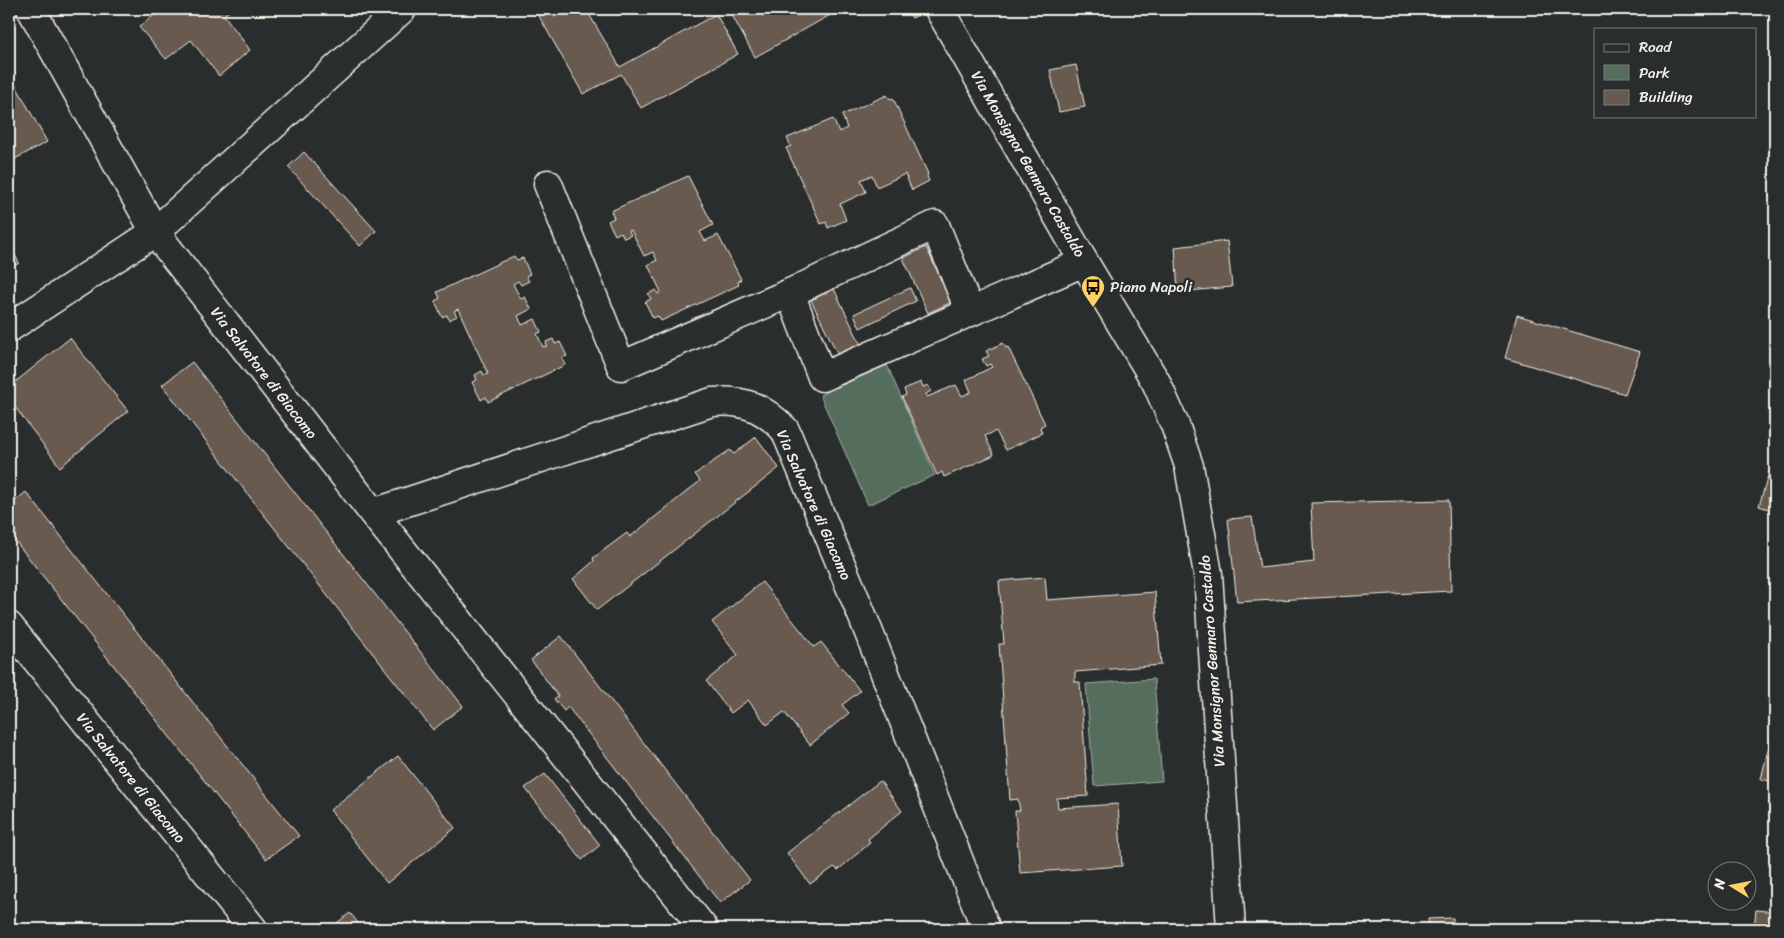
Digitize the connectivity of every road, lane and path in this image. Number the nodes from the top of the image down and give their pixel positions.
1 (30, 9) edge
2 (402, 9) edge
3 (939, 9) edge
4 (548, 184) dead end
5 (155, 232) junction
6 (1084, 262) junction
7 (790, 293) junction
8 (970, 312) junction
9 (9, 328) edge
10 (373, 513) junction
11 (9, 626) edge
12 (253, 929) edge
13 (704, 929) edge
14 (986, 929) edge
15 (1231, 929) edge

1 - 5 street, Via Salvatore di Giacomo
2 - 5 street
3 - 6 street, Via Monsignor Gennaro Castaldo
4 - 7 street
5 - 9 street
5 - 10 street, Via Salvatore di Giacomo
6 - 8 street
6 - 15 street, Via Monsignor Gennaro Castaldo
7 - 8 street
7 - 8 street
10 - 13 street, Via Salvatore di Giacomo
10 - 14 street, Via Salvatore di Giacomo
11 - 12 street, Via Salvatore di Giacomo

